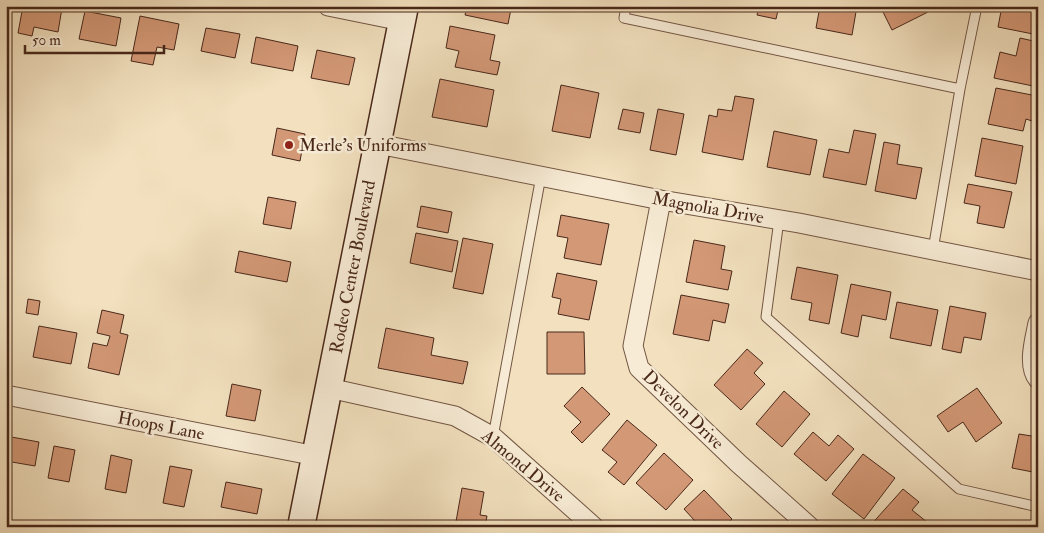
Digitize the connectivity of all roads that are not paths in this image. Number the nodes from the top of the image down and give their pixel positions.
1 (328, 6) edge
2 (626, 6) edge
3 (977, 6) edge
4 (404, 13) edge
5 (960, 89) junction
6 (378, 144) junction
7 (541, 176) junction
8 (661, 200) junction
9 (780, 220) junction
10 (933, 250) junction
11 (1038, 271) edge
12 (1038, 323) edge
13 (1038, 379) edge
14 (329, 388) junction
15 (6, 395) edge
16 (493, 437) junction
17 (316, 456) junction
18 (1038, 507) edge
19 (301, 527) edge
20 (594, 527) edge
21 (810, 527) edge

1 - 4 street
2 - 5 lane
3 - 5 lane
4 - 6 main road, Rodeo Center Boulevard
5 - 10 lane
6 - 7 street, Magnolia Drive
6 - 14 main road, Rodeo Center Boulevard
7 - 8 street, Magnolia Drive
7 - 16 lane
8 - 9 street, Magnolia Drive
8 - 21 street, Develon Drive
9 - 10 street, Magnolia Drive
9 - 18 lane
10 - 11 street, Magnolia Drive
12 - 13 street
14 - 16 street, Almond Drive
14 - 17 main road, Rodeo Center Boulevard
15 - 17 street, Hoops Lane
16 - 20 street, Almond Drive
17 - 19 main road, Rodeo Center Boulevard

